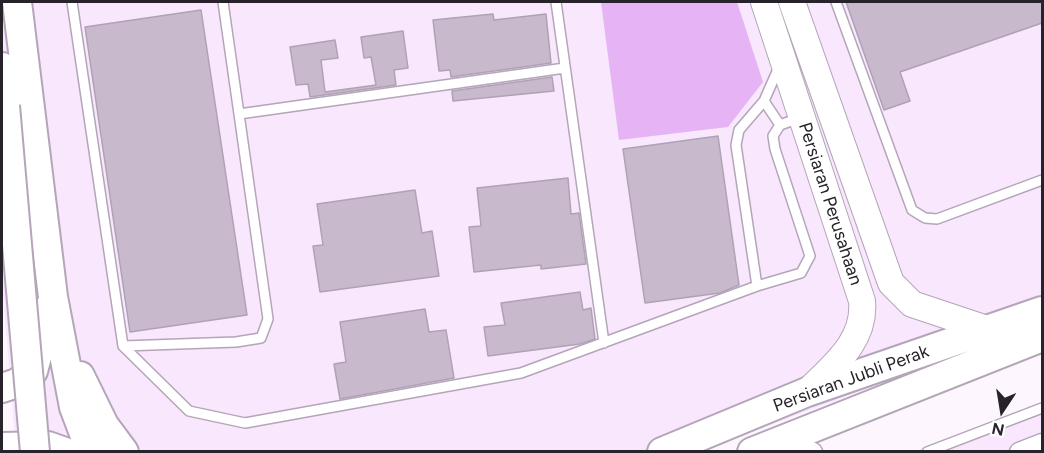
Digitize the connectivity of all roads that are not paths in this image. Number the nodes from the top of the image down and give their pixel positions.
1 (17, 2) edge
2 (72, 2) edge
3 (223, 2) edge
4 (556, 2) edge
5 (764, 2) edge
6 (792, 2) edge
7 (836, 2) edge
8 (783, 59) junction
9 (2, 67) edge
10 (565, 68) junction
11 (764, 101) junction
12 (239, 114) junction
13 (791, 121) junction
14 (1042, 180) edge
15 (757, 286) junction
16 (53, 297) junction
17 (1042, 311) edge
18 (990, 330) junction
19 (1042, 337) edge
20 (61, 340) junction
21 (604, 343) junction
22 (123, 345) junction
23 (2, 388) edge
24 (807, 392) junction
25 (1042, 408) edge
26 (786, 438) junction
27 (1042, 443) edge
28 (2, 447) edge
29 (35, 452) edge
30 (65, 452) edge
31 (91, 452) edge
32 (124, 452) edge
33 (662, 452) edge
34 (752, 452) edge
35 (813, 452) edge
36 (927, 452) edge
37 (1019, 452) edge

1 - 16 main road
2 - 22 lane
3 - 12 lane
4 - 10 lane
5 - 8 main road, Persiaran Perusahaan
6 - 18 main road, Persiaran Perusahaan
7 - 14 lane
8 - 11 lane
8 - 13 main road, Persiaran Perusahaan
9 - 29 main road, bridge
10 - 12 lane
10 - 21 lane
11 - 13 lane
11 - 15 lane
12 - 22 lane
13 - 15 lane
13 - 24 main road, Persiaran Perusahaan
15 - 21 lane
16 - 20 main road
16 - 23 main road
17 - 18 main road, Persiaran Jubli Perak
18 - 24 main road, Persiaran Jubli Perak
19 - 26 main road, Persiaran Jubli Perak
20 - 31 main road
20 - 32 main road
21 - 22 lane
24 - 33 main road, Persiaran Jubli Perak
25 - 36 lane
26 - 34 main road, Persiaran Jubli Perak
26 - 35 street
27 - 37 street
28 - 30 main road

